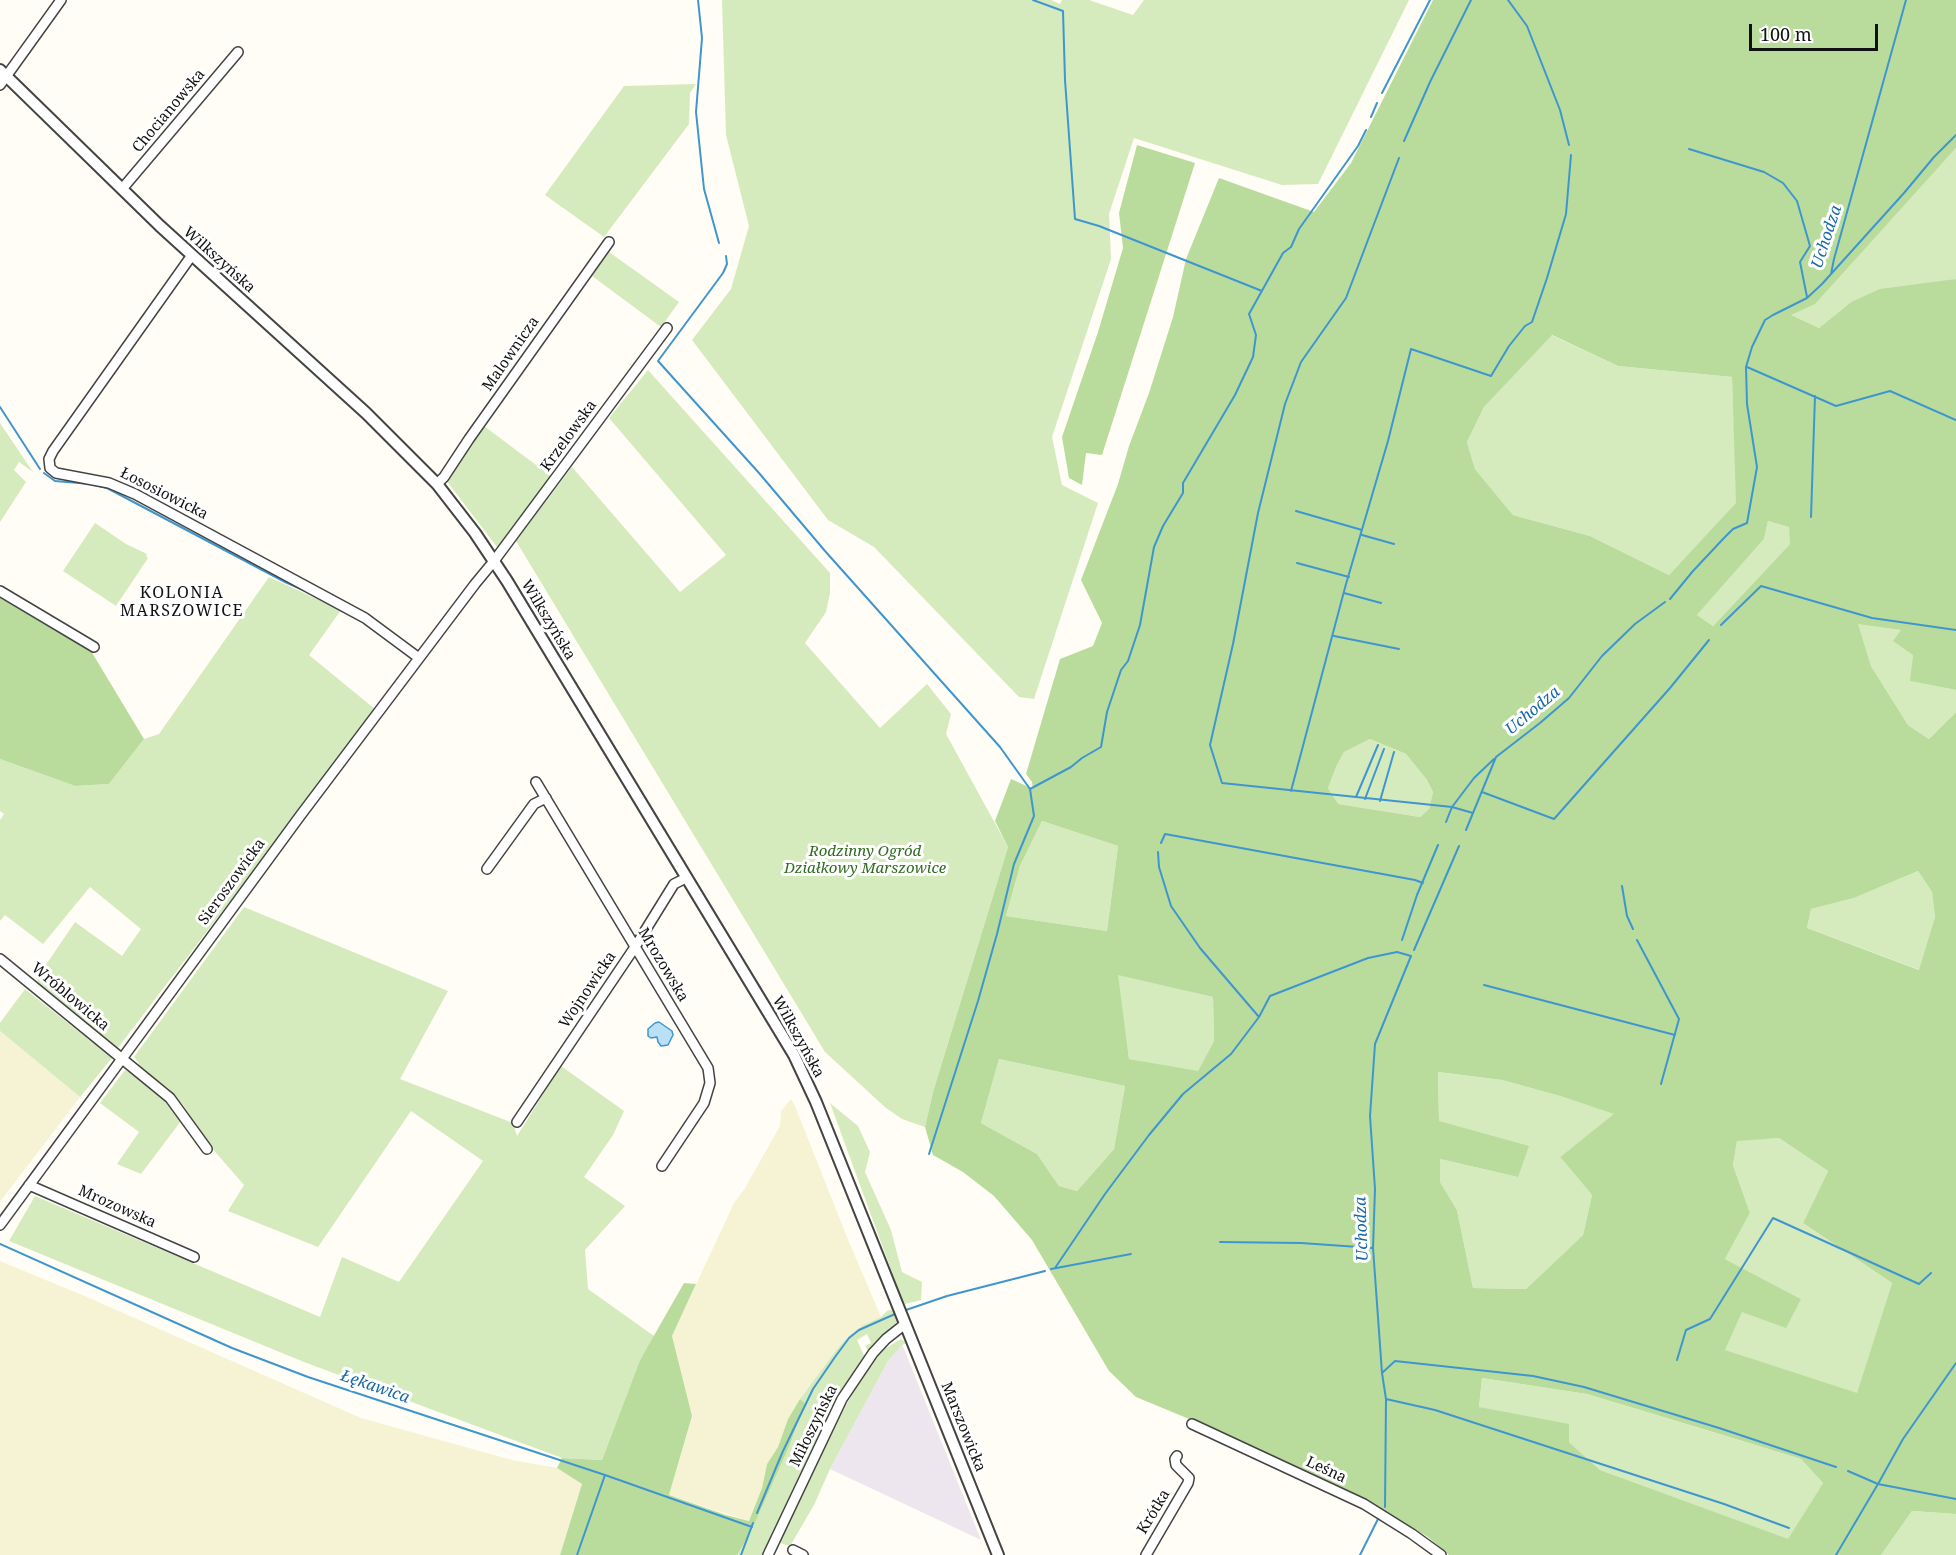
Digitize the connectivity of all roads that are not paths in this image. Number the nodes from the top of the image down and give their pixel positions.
1 (61, 0) edge
2 (238, 52) dead end
3 (2, 77) edge
4 (122, 189) junction
5 (609, 242) dead end
6 (192, 255) junction
7 (667, 328) dead end
8 (437, 484) junction
9 (495, 561) junction
10 (0, 591) edge
11 (94, 647) dead end
12 (419, 658) junction
13 (536, 782) dead end
14 (546, 798) junction
15 (487, 869) dead end
16 (686, 878) junction
17 (635, 947) junction
18 (0, 959) edge
19 (121, 1059) junction
20 (517, 1122) dead end
21 (207, 1149) dead end
22 (662, 1166) dead end
23 (28, 1185) junction
24 (0, 1225) edge
25 (194, 1257) dead end
26 (900, 1310) joint
27 (905, 1324) junction
28 (1192, 1424) dead end
29 (1177, 1456) dead end
30 (792, 1550) dead end
31 (768, 1555) edge
32 (803, 1555) edge
33 (998, 1555) edge
34 (1146, 1555) edge
35 (1441, 1555) edge

1 - 3 street
2 - 4 street, Chocianowska
3 - 4 street, Wilkszyńska
4 - 6 street, Wilkszyńska
5 - 8 street, Malownicza
6 - 8 street, Wilkszyńska
6 - 12 street, Łososiowicka
7 - 9 street, Krzelowska
8 - 9 street, Wilkszyńska
9 - 12 street, Sieroszowicka
9 - 16 street, Wilkszyńska
10 - 11 street
12 - 19 street, Sieroszowicka
13 - 14 street, Mrozowska
14 - 15 street
14 - 17 street, Mrozowska
16 - 17 street, Wojnowicka
16 - 26 street, Wilkszyńska
17 - 20 street, Wojnowicka
17 - 22 street, Mrozowska
18 - 19 street, Wróblowicka
19 - 21 street, Wróblowicka
19 - 23 street, Sieroszowicka
23 - 24 street, Sieroszowicka
23 - 25 street, Mrozowska
26 - 27 street, Marszowicka
27 - 31 street, Miłoszyńska
27 - 33 street, Marszowicka
28 - 35 street, Leśna
29 - 34 street, Krótka
30 - 32 street

